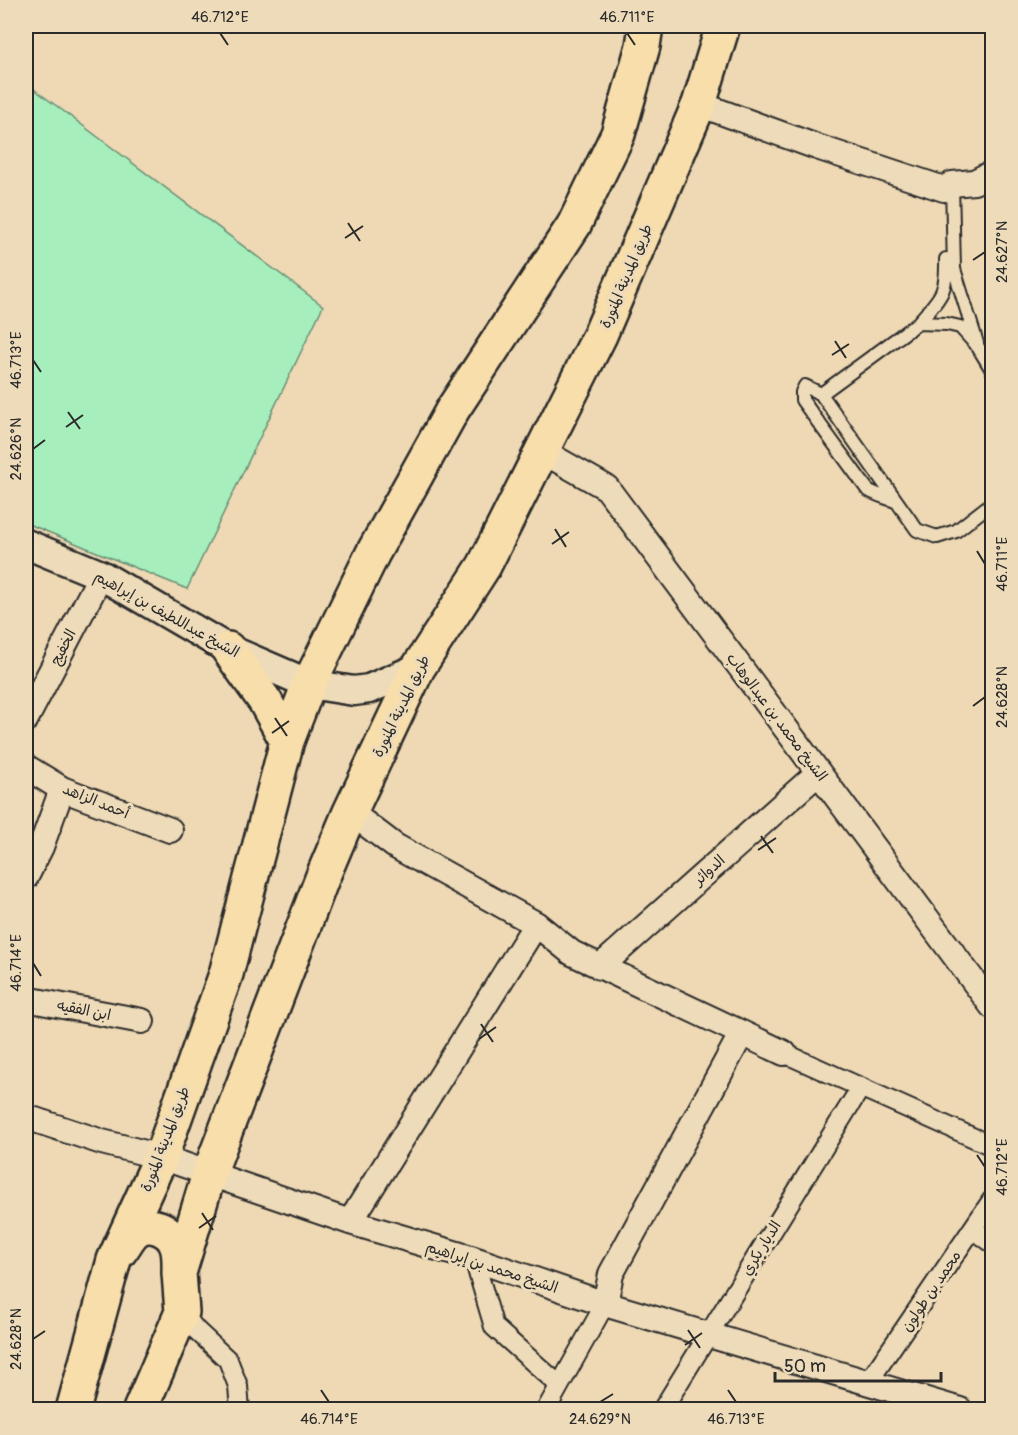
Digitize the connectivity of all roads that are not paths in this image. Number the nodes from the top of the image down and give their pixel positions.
1 (645, 26) edge
2 (723, 26) edge
3 (699, 104) junction
4 (993, 173) edge
5 (948, 186) junction
6 (918, 323) junction
7 (978, 347) junction
8 (993, 370) edge
9 (821, 394) junction
10 (542, 451) junction
11 (896, 501) junction
12 (993, 503) edge
13 (26, 544) edge
14 (101, 575) junction
15 (228, 649) junction
16 (418, 668) junction
17 (309, 684) junction
18 (26, 719) edge
19 (287, 741) junction
20 (26, 767) edge
21 (818, 773) junction
22 (62, 789) junction
23 (350, 813) junction
24 (170, 830) dead end
25 (26, 877) edge
26 (536, 924) junction
27 (600, 967) junction
28 (26, 1001) edge
29 (993, 1006) edge
30 (142, 1021) dead end
31 (742, 1034) junction
32 (784, 1053) joint
33 (861, 1087) junction
34 (26, 1117) edge
35 (993, 1146) edge
36 (161, 1157) junction
37 (209, 1174) junction
38 (993, 1200) edge
39 (350, 1222) junction
40 (973, 1229) junction
41 (993, 1242) edge
42 (474, 1259) junction
43 (114, 1260) junction
44 (179, 1273) junction
45 (605, 1304) junction
46 (182, 1312) junction
47 (709, 1333) junction
48 (869, 1381) junction
49 (559, 1385) junction
50 (141, 1409) edge
51 (74, 1410) edge
52 (240, 1410) edge
53 (546, 1410) edge
54 (662, 1410) edge
55 (960, 1410) edge

1 - 17 main road, طريق المدينة المنورة
2 - 3 main road, طريق المدينة المنورة
3 - 5 street
3 - 10 main road, طريق المدينة المنورة
4 - 5 street
5 - 6 lane
5 - 7 lane
6 - 7 lane
6 - 9 lane
7 - 8 lane
9 - 11 lane
9 - 11 lane
10 - 16 main road, طريق المدينة المنورة
10 - 21 street, الشيخ محمد بن عبدالوهاب
11 - 12 lane
13 - 14 street, الشيخ عبداللطيف بن إبراهيم
14 - 15 street, الشيخ عبداللطيف بن إبراهيم
14 - 18 street, الخفيج
15 - 17 street, الشيخ عبداللطيف بن إبراهيم
15 - 19 main road
16 - 17 street, الشيخ عبداللطيف بن إبراهيم
16 - 23 main road, طريق المدينة المنورة
17 - 19 main road, طريق المدينة المنورة
19 - 36 main road, طريق المدينة المنورة
20 - 22 street, أحمد الزاهد
21 - 27 street, الدوائر
21 - 29 street, الشيخ محمد بن عبدالوهاب
22 - 24 street, أحمد الزاهد
22 - 25 street
23 - 26 street
23 - 37 main road, طريق المدينة المنورة
26 - 27 street
26 - 39 street
27 - 31 street
28 - 30 street, ابن الفقيه
31 - 32 street
31 - 45 street
32 - 33 street
33 - 35 street
33 - 47 street, الديار بكري
34 - 36 street, الشيخ محمد بن إبراهيم
36 - 37 street, الشيخ محمد بن إبراهيم
36 - 43 main road, طريق المدينة المنورة
37 - 39 street, الشيخ محمد بن إبراهيم
37 - 44 main road, طريق المدينة المنورة
38 - 40 street, محمد بن طولون
39 - 42 street, الشيخ محمد بن إبراهيم
40 - 41 street
40 - 48 street, محمد بن طولون
42 - 45 street, الشيخ محمد بن إبراهيم
42 - 49 street
43 - 44 main road
43 - 51 main road, طريق المدينة المنورة
44 - 46 main road, طريق المدينة المنورة
45 - 47 street, الشيخ محمد بن إبراهيم
45 - 49 street
46 - 50 main road, طريق المدينة المنورة
46 - 52 street
47 - 48 street, الشيخ محمد بن إبراهيم
47 - 54 street, الديار بكري
48 - 55 street, الشيخ محمد بن إبراهيم
49 - 53 street

